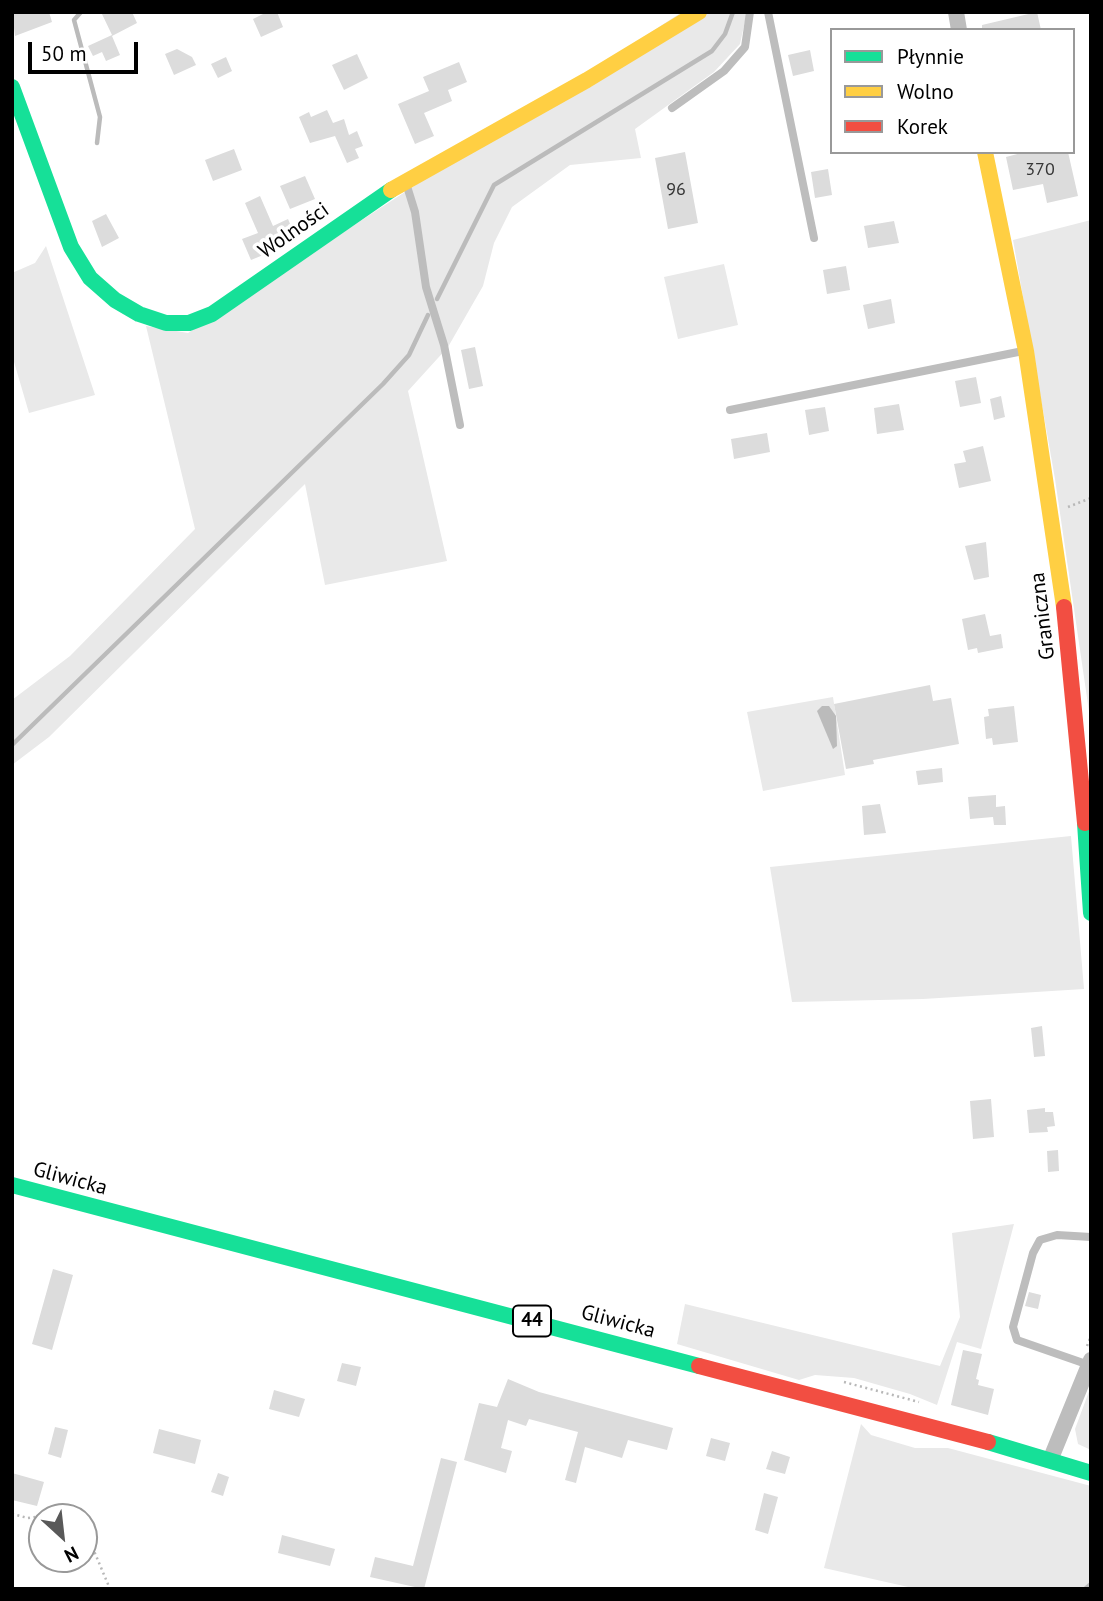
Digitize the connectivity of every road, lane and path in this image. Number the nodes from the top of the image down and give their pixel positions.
1 (699, 12) edge
2 (750, 12) edge
3 (768, 12) edge
4 (12, 87) edge
5 (672, 108) dead end
6 (985, 154) edge
7 (405, 180) junction
8 (814, 237) dead end
9 (1026, 351) junction
10 (730, 410) dead end
11 (460, 425) dead end
12 (1091, 498) edge
13 (1050, 511) junction
14 (1091, 913) edge
15 (12, 1185) edge
16 (1091, 1237) edge
17 (1091, 1336) edge
18 (1087, 1362) edge
19 (842, 1382) dead end
20 (926, 1406) dead end
21 (1051, 1458) junction
22 (1091, 1463) edge
23 (1091, 1473) edge
24 (98, 1560) edge
25 (110, 1589) edge

1 - 7 street, Wolności
2 - 5 lane
3 - 8 lane
4 - 7 street, Wolności
6 - 9 street, Graniczna
7 - 11 lane
9 - 10 lane
9 - 13 street, Graniczna
12 - 13 path
13 - 14 street, Graniczna
15 - 21 street, Gliwicka / 44
16 - 18 lane
17 - 18 path
18 - 21 street
19 - 20 path
21 - 22 street, 44
21 - 23 street, 44
24 - 25 path

